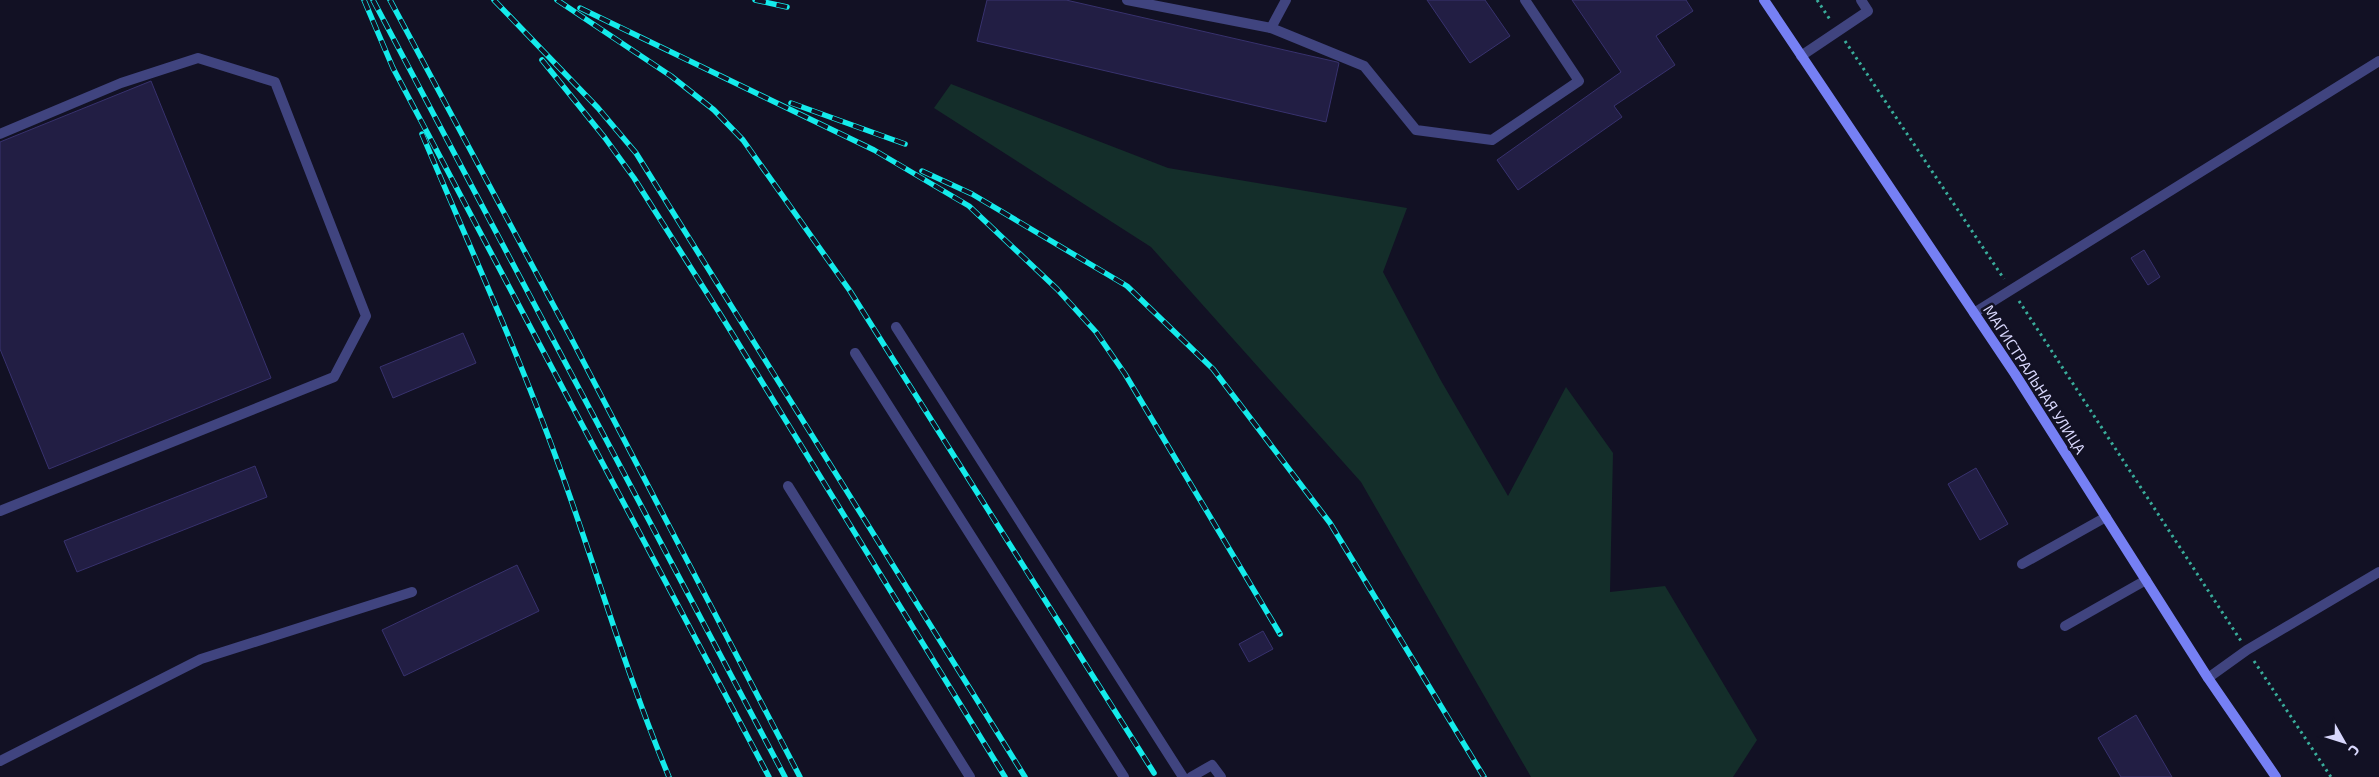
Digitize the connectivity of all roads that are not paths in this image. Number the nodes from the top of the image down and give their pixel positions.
1 (1127, 0) edge
2 (1286, 0) edge
3 (1525, 0) edge
4 (1764, 0) edge
5 (1861, 0) edge
6 (1272, 28) junction
7 (1801, 56) junction
8 (2379, 61) edge
9 (0, 134) edge
10 (1974, 313) junction
11 (896, 327) dead end
12 (855, 353) dead end
13 (788, 486) dead end
14 (0, 511) edge
15 (2106, 517) junction
16 (2022, 564) dead end
17 (2379, 572) edge
18 (2146, 580) junction
19 (412, 592) dead end
20 (2065, 626) dead end
21 (2208, 678) junction
22 (0, 761) edge
23 (970, 777) edge
24 (1124, 777) edge
25 (1183, 777) edge
26 (1191, 777) edge
27 (1220, 777) edge
28 (2276, 777) edge

1 - 6 lane
2 - 6 lane
3 - 6 lane
4 - 7 street, МАГИСТРАЛЬНАЯ УЛИЦА
5 - 7 lane
7 - 10 street, МАГИСТРАЛЬНАЯ УЛИЦА
8 - 10 lane
9 - 14 lane
10 - 15 street, МАГИСТРАЛЬНАЯ УЛИЦА
11 - 25 lane
12 - 24 lane
13 - 23 lane
15 - 16 lane
15 - 18 street, МАГИСТРАЛЬНАЯ УЛИЦА
17 - 21 lane
18 - 20 lane
18 - 21 street, МАГИСТРАЛЬНАЯ УЛИЦА
19 - 22 lane
21 - 28 street, МАГИСТРАЛЬНАЯ УЛИЦА
26 - 27 lane

